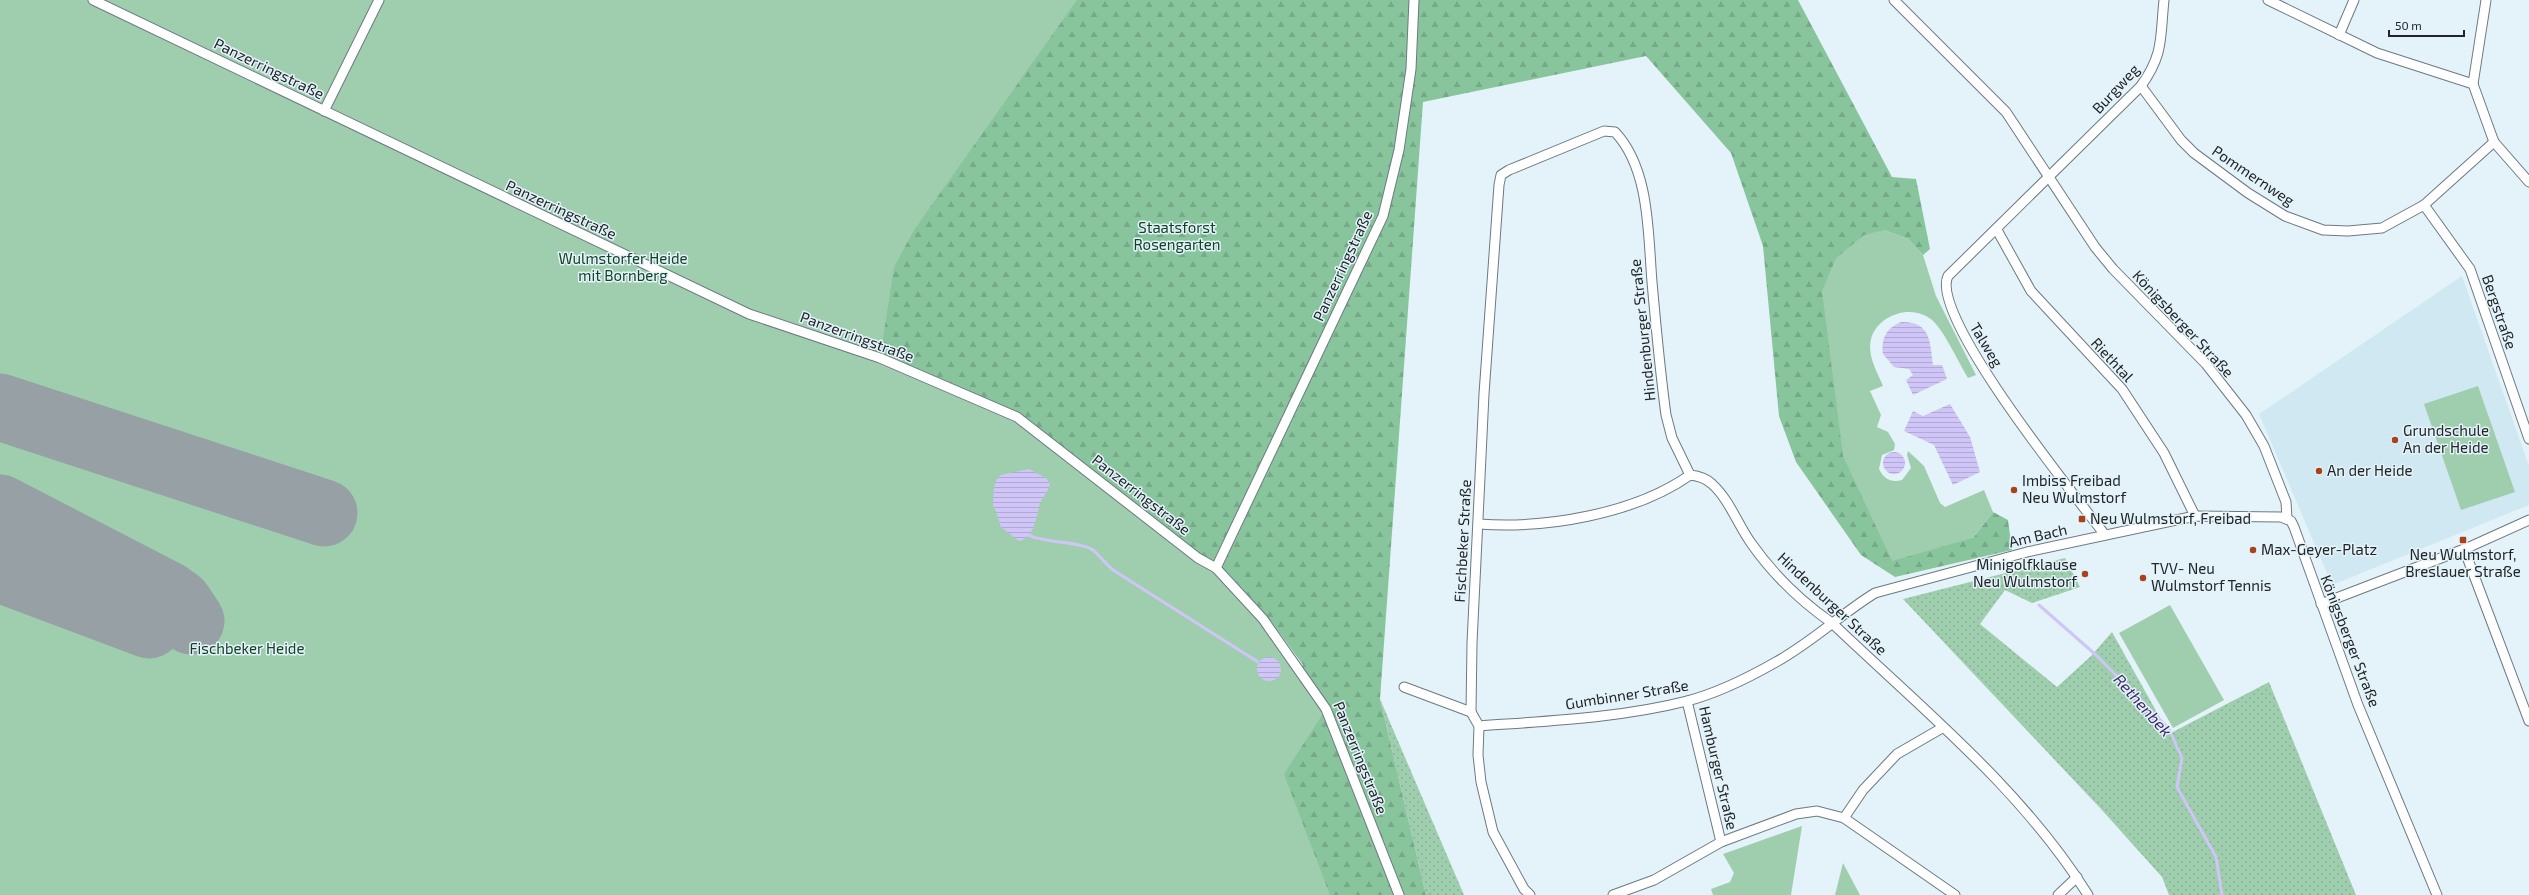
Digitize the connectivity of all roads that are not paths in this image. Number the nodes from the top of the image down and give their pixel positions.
1 (93, 0) edge
2 (379, 0) edge
3 (1414, 0) edge
4 (1894, 0) edge
5 (2164, 0) edge
6 (2268, 0) edge
7 (2354, 0) edge
8 (2486, 0) edge
9 (2339, 35) junction
10 (2473, 84) junction
11 (2141, 86) junction
12 (324, 111) junction
13 (2494, 142) junction
14 (1501, 175) joint
15 (2048, 177) junction
16 (2529, 182) edge
17 (2424, 205) junction
18 (1997, 230) junction
19 (2529, 439) edge
20 (1690, 476) junction
21 (2195, 516) junction
22 (2286, 518) junction
23 (2529, 520) edge
24 (1479, 524) junction
25 (2105, 535) junction
26 (2464, 549) junction
27 (1216, 568) junction
28 (2321, 604) junction
29 (1832, 623) junction
30 (1404, 687) dead end
31 (1687, 701) junction
32 (1471, 712) junction
33 (2529, 721) edge
34 (1479, 726) junction
35 (1942, 728) junction
36 (1844, 818) junction
37 (1721, 842) junction
38 (2077, 877) junction
39 (1399, 895) edge
40 (1530, 895) edge
41 (1613, 895) edge
42 (1955, 895) edge
43 (2058, 895) edge
44 (2088, 895) edge
45 (2437, 895) edge

1 - 12 street, Panzerringstraße
2 - 12 street
3 - 27 street, Panzerringstraße
4 - 15 street, Königsberger Straße
5 - 11 street, Burgweg
6 - 9 street
7 - 9 street
8 - 10 street
9 - 10 street
10 - 13 street
11 - 15 street, Burgweg
11 - 17 street, Pommernweg
12 - 27 street, Panzerringstraße
13 - 16 street
13 - 17 street, Pommernweg
14 - 20 street, Hindenburger Straße
14 - 24 street, Fischbeker Straße
15 - 18 street, Talweg
15 - 22 street, Königsberger Straße
17 - 19 street, Bergstraße
18 - 21 street, Riethtal
18 - 25 street, Talweg
20 - 24 street
20 - 29 street, Hindenburger Straße
21 - 22 street, Am Bach
21 - 25 street, Am Bach
22 - 28 street, Königsberger Straße
23 - 26 street
24 - 32 street, Fischbeker Straße
25 - 29 street, Am Bach
26 - 28 street
26 - 33 street
27 - 39 street, Panzerringstraße
28 - 45 street, Königsberger Straße
29 - 31 street, Gumbinner Straße
29 - 35 street, Hindenburger Straße
30 - 32 street
31 - 34 street, Gumbinner Straße
31 - 37 street, Hamburger Straße
32 - 34 street
34 - 40 street
35 - 36 street
35 - 38 street, Hindenburger Straße
36 - 37 street
36 - 42 street
37 - 41 street
38 - 43 street
38 - 44 street, Hindenburger Straße

